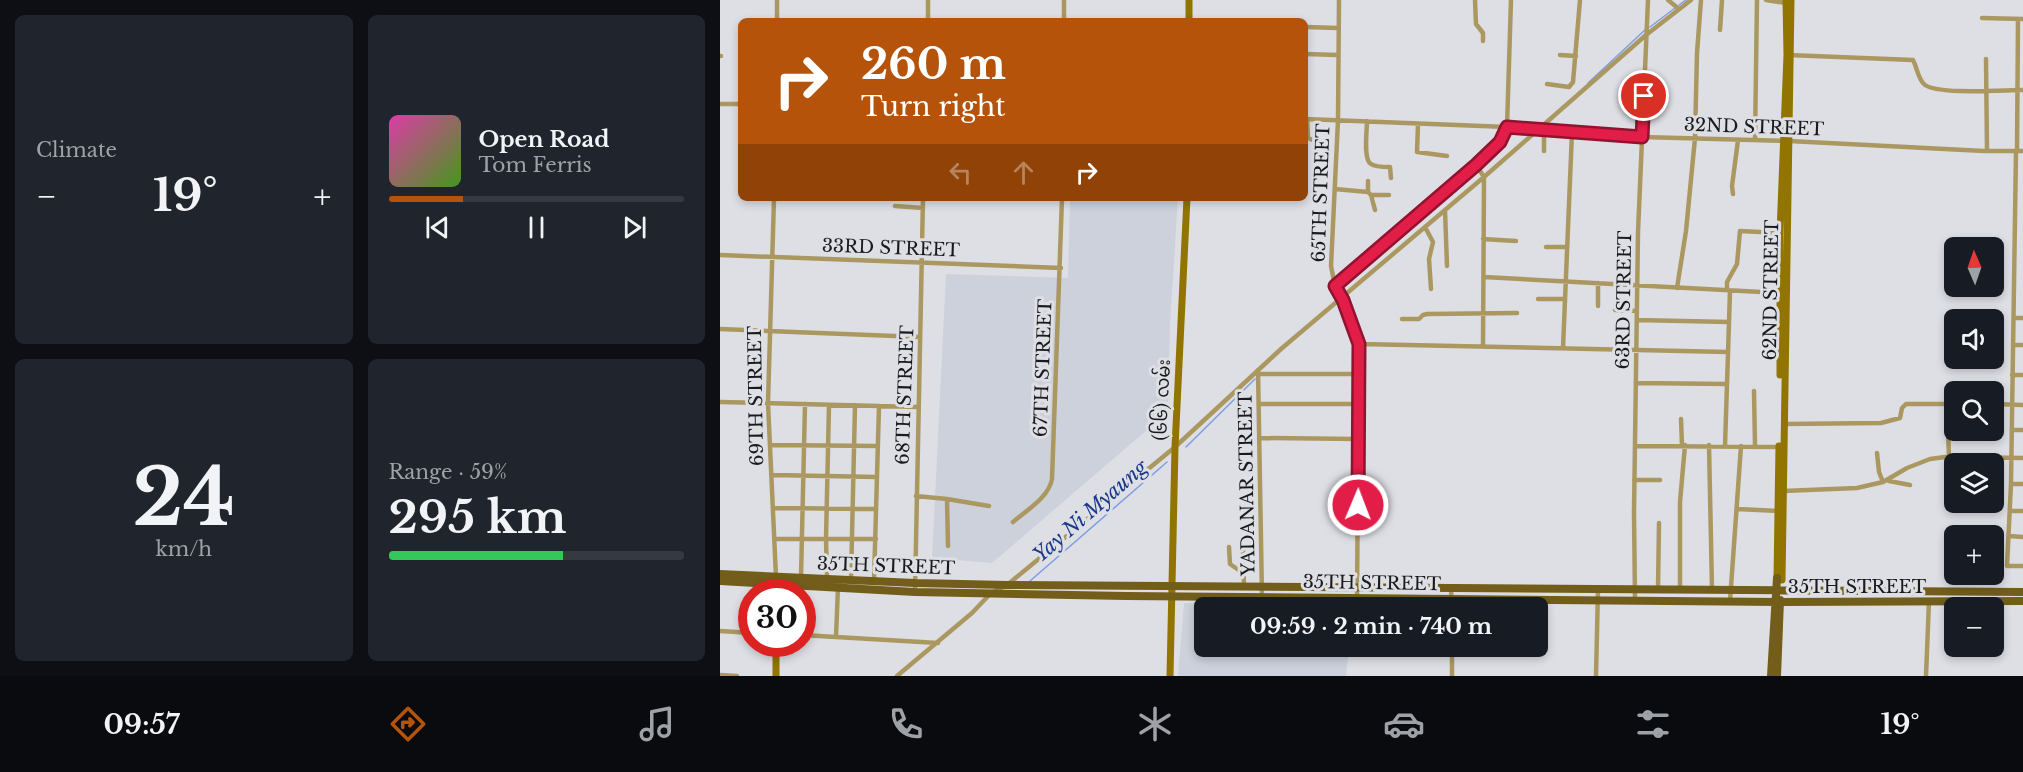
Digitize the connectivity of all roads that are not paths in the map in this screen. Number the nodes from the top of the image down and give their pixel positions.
1 (777, 0) edge
2 (928, 0) edge
3 (1064, 0) edge
4 (1189, 0) edge
5 (1339, 0) edge
6 (1475, 0) edge
7 (1511, 0) edge
8 (1580, 0) edge
9 (1648, 0) edge
10 (1668, 0) edge
11 (1691, 0) edge
12 (1701, 0) edge
13 (1722, 0) edge
14 (1766, 0) edge
15 (1755, 1) edge
16 (1788, 1) edge
17 (1676, 7) junction
18 (777, 18) edge
19 (928, 18) edge
20 (1064, 18) edge
21 (1189, 18) edge
22 (1982, 18) dead end
23 (2020, 19) edge
24 (1308, 27) edge
25 (1338, 28) junction
26 (1720, 30) dead end
27 (1646, 34) junction
28 (1484, 41) dead end
29 (1308, 54) edge
30 (1338, 55) junction
31 (1560, 55) dead end
32 (1789, 55) junction
33 (1576, 56) junction
34 (1986, 60) dead end
35 (1547, 84) dead end
36 (1986, 90) junction
37 (2020, 90) edge
38 (720, 104) edge
39 (738, 104) edge
40 (1308, 119) edge
41 (1338, 120) junction
42 (1367, 121) junction
43 (1418, 124) junction
44 (1507, 127) junction
45 (1536, 130) junction
46 (1572, 132) junction
47 (1642, 137) junction
48 (1308, 138) edge
49 (1695, 138) junction
50 (1738, 140) junction
51 (1755, 140) junction
52 (1315, 141) dead end
53 (1787, 141) junction
54 (1544, 151) dead end
55 (1987, 151) junction
56 (2019, 151) edge
57 (1447, 156) dead end
58 (1480, 171) junction
59 (1391, 178) dead end
60 (1368, 181) dead end
61 (2016, 184) junction
62 (2023, 184) edge
63 (1335, 189) junction
64 (1369, 193) junction
65 (1733, 194) dead end
66 (1389, 195) dead end
67 (774, 201) edge
68 (923, 201) edge
69 (1062, 201) edge
70 (1187, 201) edge
71 (895, 206) dead end
72 (923, 208) junction
73 (2015, 209) junction
74 (1375, 210) dead end
75 (1445, 210) junction
76 (2023, 210) edge
77 (1425, 227) junction
78 (1780, 233) junction
79 (2015, 238) junction
80 (2023, 238) edge
81 (1484, 239) junction
82 (1516, 241) dead end
83 (1546, 247) dead end
84 (1567, 248) junction
85 (720, 255) edge
86 (772, 257) junction
87 (922, 262) junction
88 (2023, 265) edge
89 (1446, 266) dead end
90 (2015, 266) junction
91 (1061, 268) junction
92 (1484, 277) junction
93 (1565, 282) junction
94 (1598, 283) junction
95 (1335, 286) junction
96 (1637, 286) junction
97 (1677, 288) junction
98 (1431, 289) dead end
99 (1729, 290) junction
100 (2014, 292) junction
101 (2023, 292) edge
102 (1783, 293) junction
103 (1538, 299) dead end
104 (1565, 299) junction
105 (1598, 306) dead end
106 (1614, 310) dead end
107 (1637, 311) junction
108 (1483, 313) junction
109 (1517, 313) dead end
110 (2014, 318) junction
111 (2023, 318) edge
112 (1402, 319) dead end
113 (1637, 320) junction
114 (1729, 322) junction
115 (720, 329) edge
116 (769, 330) junction
117 (920, 337) junction
118 (1359, 344) junction
119 (2013, 345) junction
120 (2023, 345) edge
121 (1483, 346) junction
122 (1563, 348) junction
123 (1636, 351) junction
124 (1728, 352) junction
125 (1259, 372) junction
126 (1359, 374) junction
127 (2012, 375) junction
128 (2023, 375) edge
129 (1636, 383) junction
130 (1727, 384) junction
131 (1754, 391) dead end
132 (720, 402) edge
133 (768, 403) junction
134 (805, 404) junction
135 (1259, 404) junction
136 (1359, 404) junction
137 (1944, 404) edge
138 (2004, 404) edge
139 (2012, 404) junction
140 (830, 405) junction
141 (855, 405) junction
142 (2023, 405) edge
143 (879, 406) junction
144 (918, 407) junction
145 (1682, 419) dead end
146 (1784, 424) junction
147 (2012, 430) junction
148 (2023, 430) edge
149 (1259, 438) junction
150 (1358, 439) junction
151 (828, 444) junction
152 (771, 445) junction
153 (805, 445) junction
154 (854, 445) junction
155 (1709, 445) junction
156 (878, 446) junction
157 (1635, 446) junction
158 (1683, 446) junction
159 (1725, 446) junction
160 (1741, 446) junction
161 (1755, 446) junction
162 (1174, 447) junction
163 (1781, 447) junction
164 (1877, 453) dead end
165 (1944, 457) edge
166 (2004, 458) edge
167 (2011, 458) junction
168 (2023, 458) edge
169 (772, 475) junction
170 (804, 476) junction
171 (827, 477) junction
172 (853, 477) junction
173 (877, 477) junction
174 (1635, 480) junction
175 (1660, 480) dead end
176 (1886, 482) junction
177 (2011, 484) junction
178 (2023, 484) edge
179 (1910, 485) dead end
180 (1780, 491) junction
181 (916, 496) junction
182 (946, 499) junction
183 (989, 506) dead end
184 (803, 507) junction
185 (827, 507) junction
186 (774, 508) junction
187 (852, 508) junction
188 (876, 509) junction
189 (1737, 509) junction
190 (2010, 510) junction
191 (2023, 511) edge
192 (1780, 512) junction
193 (1013, 522) dead end
194 (1659, 523) dead end
195 (2009, 536) junction
196 (2023, 537) edge
197 (801, 538) junction
198 (775, 539) junction
199 (826, 539) junction
200 (852, 539) junction
201 (876, 539) junction
202 (948, 546) dead end
203 (1229, 546) dead end
204 (1243, 551) dead end
205 (2023, 566) edge
206 (1243, 573) junction
207 (720, 574) edge
208 (801, 578) junction
209 (767, 579) edge
210 (776, 579) edge
211 (788, 579) edge
212 (827, 579) junction
213 (1779, 579) joint
214 (851, 580) junction
215 (720, 581) edge
216 (738, 581) edge
217 (874, 581) junction
218 (816, 585) edge
219 (1007, 585) junction
220 (1085, 586) junction
221 (1173, 586) junction
222 (838, 587) junction
223 (1244, 587) junction
224 (915, 588) junction
225 (1262, 588) junction
226 (1451, 588) junction
227 (1598, 588) junction
228 (1712, 588) junction
229 (1357, 589) junction
230 (1635, 589) junction
231 (1658, 589) junction
232 (1680, 589) junction
233 (1731, 590) junction
234 (1778, 590) junction
235 (1930, 592) junction
236 (2023, 592) edge
237 (991, 593) junction
238 (1085, 595) junction
239 (1173, 596) junction
240 (1262, 597) joint
241 (1357, 597) edge
242 (1452, 597) edge
243 (1598, 600) junction
244 (1548, 601) edge
245 (1635, 601) junction
246 (1730, 601) junction
247 (2023, 601) edge
248 (1777, 602) junction
249 (1929, 602) junction
250 (720, 631) edge
251 (738, 632) edge
252 (816, 636) edge
253 (836, 637) junction
254 (938, 643) junction
255 (776, 657) edge
256 (1452, 657) edge
257 (720, 675) edge
258 (901, 675) edge
259 (737, 676) edge
260 (776, 676) edge
261 (1170, 676) edge
262 (1452, 676) edge
263 (1596, 676) edge
264 (1771, 676) edge
265 (1777, 676) edge
266 (1926, 676) edge

1 - 18 street
2 - 19 street
3 - 20 street
4 - 21 main road
5 - 25 street, 65TH STREET
6 - 28 street
7 - 44 street
8 - 33 street
9 - 27 street, 63RD STREET
10 - 17 street
11 - 17 street
12 - 49 street
13 - 26 street
14 - 16 street
15 - 51 street
16 - 32 main road, 62ND STREET
17 - 27 street
22 - 23 street
23 - 37 street
24 - 25 street
25 - 30 street, 65TH STREET
27 - 45 street
27 - 47 street, 63RD STREET
29 - 30 street
30 - 41 street, 65TH STREET
31 - 33 street
32 - 36 street
32 - 53 main road, 62ND STREET
33 - 35 street
34 - 36 street
36 - 37 street
36 - 55 street
37 - 56 street
38 - 39 street
40 - 41 street, 32ND STREET
41 - 42 street, 32ND STREET
41 - 63 street, 65TH STREET
42 - 43 street, 32ND STREET
42 - 59 street
43 - 44 street, 32ND STREET
43 - 57 street
44 - 45 street, 32ND STREET
44 - 58 street
45 - 46 street, 32ND STREET
45 - 54 street
45 - 58 street
46 - 47 street, 32ND STREET
46 - 84 street
47 - 49 street, 32ND STREET
47 - 96 street, 63RD STREET
48 - 52 street
49 - 50 street, 32ND STREET
49 - 97 street
50 - 51 street, 32ND STREET
50 - 65 street
51 - 53 street, 32ND STREET
53 - 55 street, 32ND STREET
53 - 78 main road, 62ND STREET
53 - 102 main road, 62ND STREET
55 - 56 street, 32ND STREET
56 - 61 street
58 - 75 street
58 - 81 street
58 - 95 street
60 - 64 street
61 - 62 street
61 - 73 street
63 - 64 street
63 - 95 street, 65TH STREET
64 - 66 street
64 - 74 street
67 - 86 street, 69TH STREET
68 - 72 street, 68TH STREET
69 - 91 street, 67TH STREET
70 - 162 main road, (၆၆) လမ်း
71 - 72 street
72 - 87 street, 68TH STREET
73 - 76 street
73 - 79 street
75 - 77 street
75 - 89 street
77 - 98 street
77 - 125 street
78 - 99 street
78 - 102 main road, 62ND STREET
79 - 80 street
79 - 90 street
81 - 82 street
81 - 92 street
83 - 84 street
84 - 93 street
85 - 86 street, 33RD STREET
86 - 87 street, 33RD STREET
86 - 116 street, 69TH STREET
87 - 91 street, 33RD STREET
87 - 117 street, 68TH STREET
88 - 90 street
90 - 100 street
91 - 193 street, 67TH STREET
92 - 93 street
92 - 108 street
93 - 94 street
93 - 104 street
94 - 96 street
94 - 105 street
95 - 118 street, 65TH STREET, bridge
96 - 97 street
96 - 107 street, 63RD STREET
97 - 99 street
99 - 102 street
99 - 114 street
100 - 101 street
100 - 110 street
102 - 146 main road, 62ND STREET
102 - 163 main road, 62ND STREET
103 - 104 street
104 - 122 street
106 - 107 street
107 - 113 street, 63RD STREET
108 - 109 street
108 - 112 street
108 - 121 street
110 - 111 street
110 - 119 street
113 - 114 street
113 - 123 street, 63RD STREET
114 - 124 street
115 - 116 street
116 - 117 street
116 - 133 street, 69TH STREET
117 - 144 street, 68TH STREET
118 - 121 street
118 - 126 street, 65TH STREET
119 - 120 street
119 - 127 street
121 - 122 street
122 - 123 street
123 - 124 street
123 - 129 street, 63RD STREET
124 - 130 street
125 - 126 street
125 - 135 street, YADANAR STREET
125 - 162 street
126 - 136 street, 65TH STREET
127 - 128 street
127 - 139 street
129 - 130 street
129 - 157 street, 63RD STREET
130 - 159 street
131 - 161 street
132 - 133 street
133 - 134 street
133 - 152 street, 69TH STREET
134 - 140 street
134 - 153 street
135 - 136 street
135 - 149 street, YADANAR STREET
136 - 150 street, 65TH STREET
137 - 146 street
138 - 139 street
139 - 142 street
139 - 147 street
140 - 141 street
140 - 151 street
141 - 143 street
141 - 154 street
143 - 144 street
143 - 156 street
144 - 181 street, 68TH STREET
145 - 158 street
146 - 163 main road, 62ND STREET
147 - 148 street
147 - 167 street
149 - 150 street
149 - 225 street, YADANAR STREET
150 - 229 street, 65TH STREET
151 - 153 street
151 - 154 street
151 - 171 street
152 - 153 street
152 - 169 street, 69TH STREET
153 - 170 street
154 - 156 street
154 - 172 street
155 - 158 street
155 - 159 street
155 - 228 street
156 - 173 street
157 - 158 street
157 - 174 street, 63RD STREET
158 - 232 street
159 - 160 street
160 - 161 street
160 - 189 street
161 - 163 street
162 - 219 street
162 - 221 main road, (၆၆) လမ်း
163 - 180 main road, 62ND STREET
164 - 176 street
165 - 176 street
166 - 167 street
167 - 168 street
167 - 177 street
169 - 170 street
169 - 186 street, 69TH STREET
170 - 171 street
170 - 184 street
171 - 172 street
171 - 185 street
172 - 173 street
172 - 187 street
173 - 188 street
174 - 175 street
174 - 230 street, 63RD STREET
176 - 179 street
176 - 180 street
177 - 178 street
177 - 190 street
180 - 192 main road, 62ND STREET
181 - 182 street
181 - 224 street, 68TH STREET
182 - 183 street
182 - 202 street
184 - 185 street
184 - 186 street
184 - 197 street
185 - 187 street
185 - 199 street
186 - 198 street, 69TH STREET
187 - 188 street
187 - 200 street
188 - 201 street
189 - 192 street
189 - 233 street
190 - 191 street
190 - 195 street
192 - 213 main road, 62ND STREET
194 - 231 street
195 - 196 street
195 - 205 street
197 - 198 street
197 - 199 street
197 - 208 street
198 - 210 street, 69TH STREET
199 - 200 street
199 - 212 street
200 - 201 street
200 - 214 street
201 - 217 street
203 - 206 street
204 - 206 street
206 - 223 street
207 - 209 main road, 35TH STREET
208 - 211 main road, 35TH STREET
208 - 212 main road, 35TH STREET
212 - 214 main road, 35TH STREET
213 - 234 main road
214 - 217 main road, 35TH STREET
215 - 216 main road, 35TH STREET
217 - 224 main road, 35TH STREET
218 - 222 main road, 35TH STREET
219 - 220 main road, 35TH STREET
219 - 224 main road, 35TH STREET
219 - 237 street
220 - 221 main road, 35TH STREET
220 - 238 main road
221 - 223 main road, 35TH STREET
221 - 239 main road, (၆၆) လမ်း
222 - 224 main road, 35TH STREET
222 - 253 street
223 - 225 main road, 35TH STREET
224 - 237 main road, 35TH STREET
225 - 229 main road, 35TH STREET
225 - 240 street, YADANAR STREET
226 - 227 main road, 35TH STREET
226 - 229 main road, 35TH STREET
226 - 242 street
227 - 230 main road, 35TH STREET
227 - 243 street
228 - 232 main road, 35TH STREET
228 - 233 main road, 35TH STREET
229 - 241 street, 65TH STREET
230 - 231 main road, 35TH STREET
230 - 245 street, 63RD STREET
231 - 232 main road, 35TH STREET
233 - 234 main road, 35TH STREET
233 - 246 street
234 - 235 main road, 35TH STREET
234 - 248 main road
235 - 236 main road, 35TH STREET
235 - 249 street
237 - 238 main road, 35TH STREET
237 - 254 street
238 - 239 main road, 35TH STREET
239 - 240 main road, 35TH STREET
239 - 261 main road, (၆၆) လမ်း
243 - 244 main road, 35TH STREET
243 - 245 main road, 35TH STREET
243 - 263 street
245 - 246 main road, 35TH STREET
246 - 248 main road, 35TH STREET
247 - 249 main road, 35TH STREET
248 - 249 main road, 35TH STREET
248 - 264 main road
248 - 265 main road
249 - 266 street
250 - 251 street
252 - 253 street
253 - 254 street
254 - 258 street
255 - 260 main road
256 - 262 street
257 - 259 street

